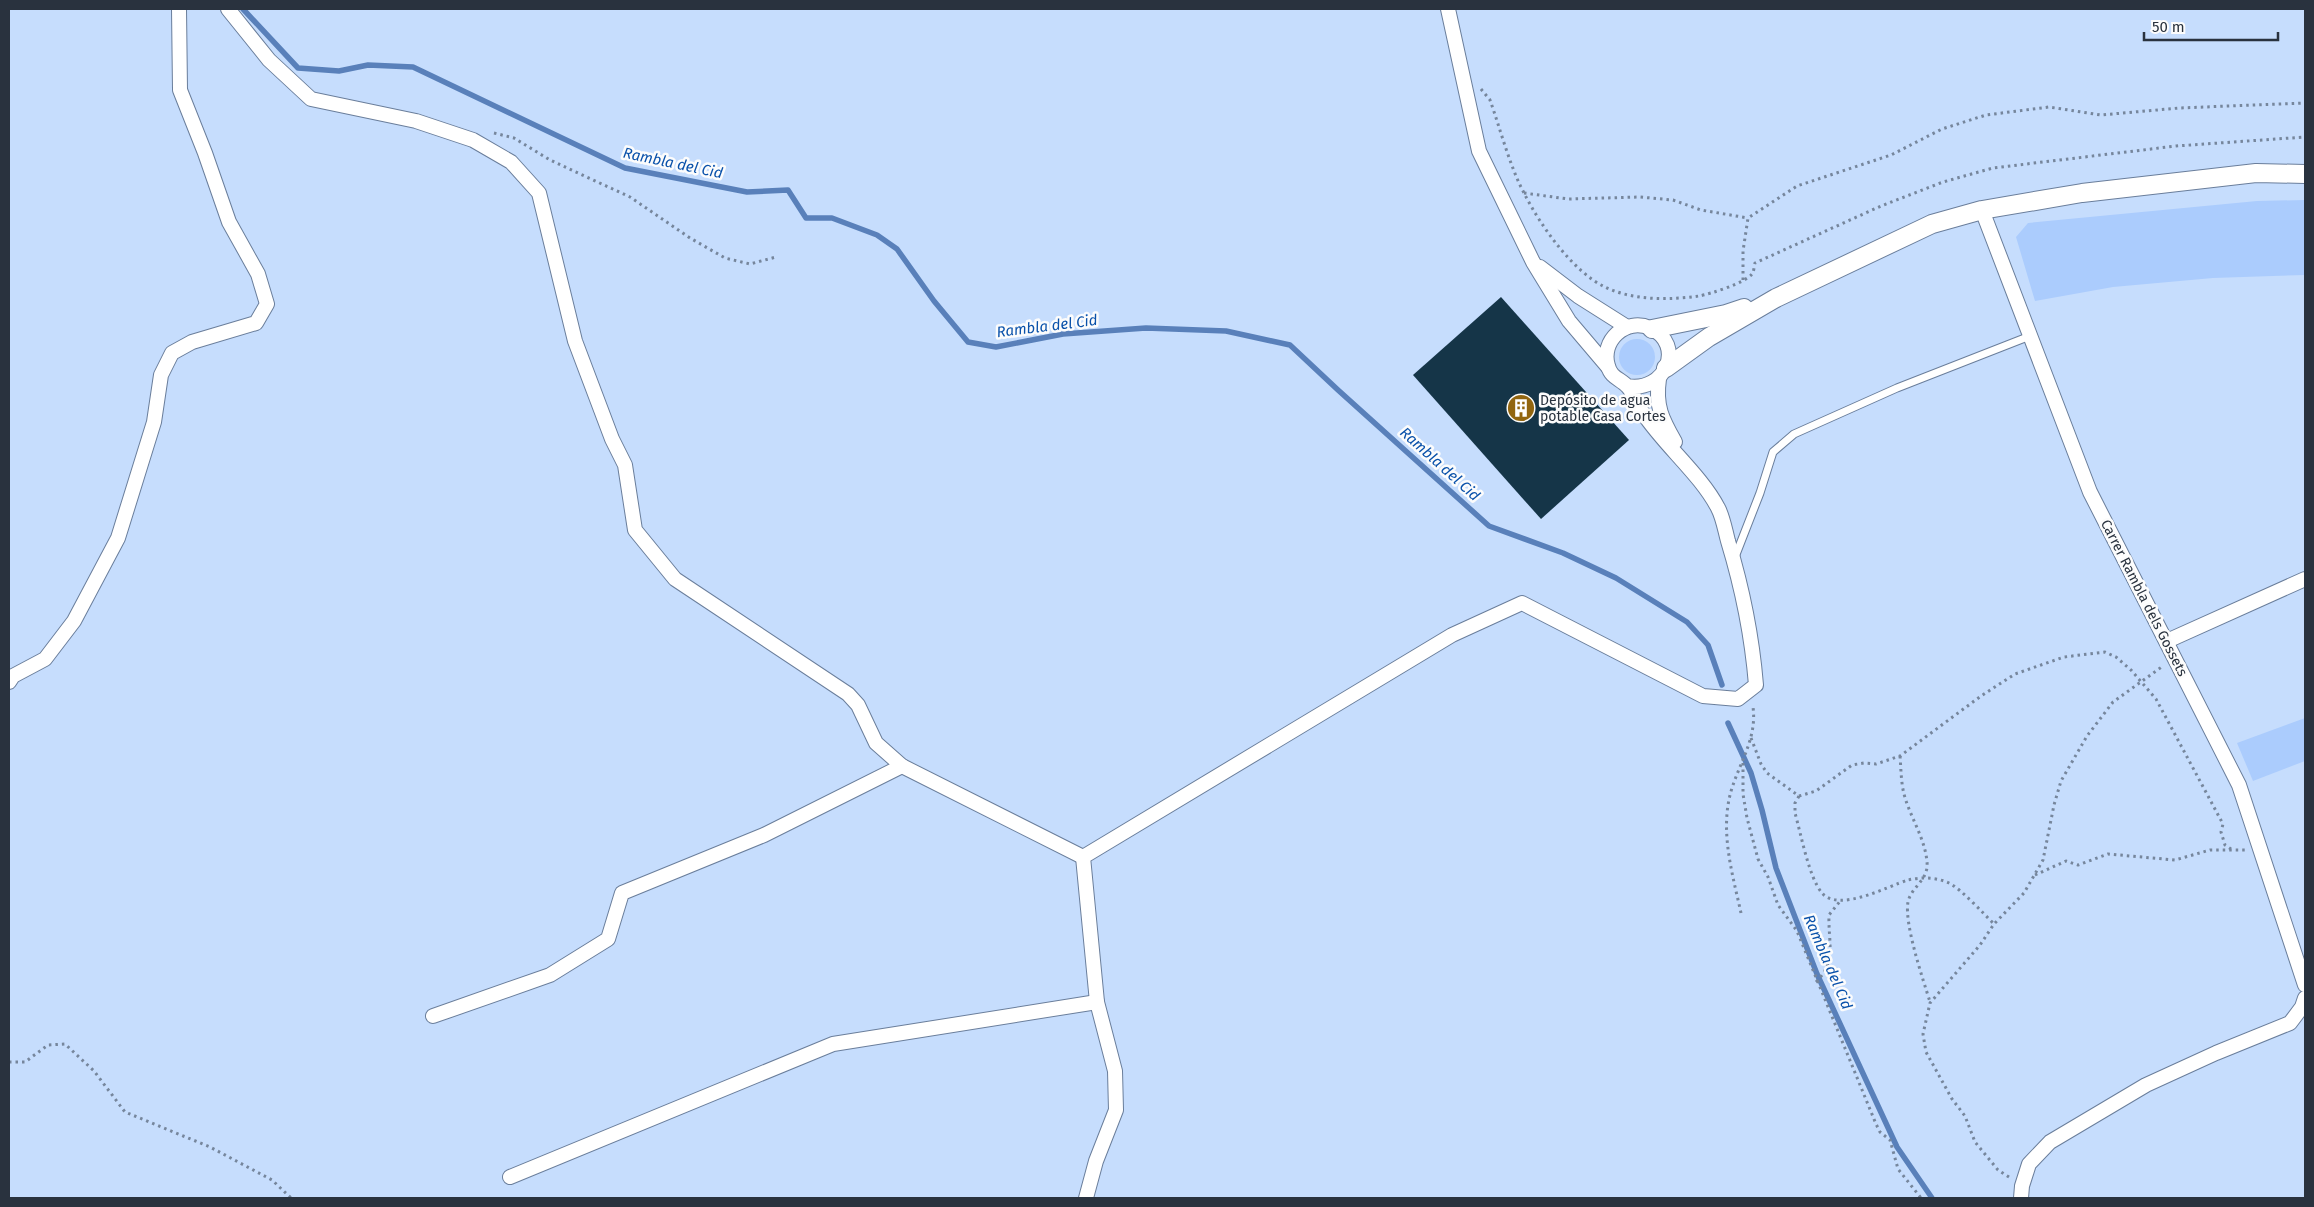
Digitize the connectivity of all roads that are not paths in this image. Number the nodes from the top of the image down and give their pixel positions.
1 (179, 9) edge
2 (228, 9) edge
3 (1448, 9) edge
4 (2305, 174) edge
5 (1982, 210) junction
6 (1533, 262) junction
7 (1776, 298) junction
8 (1627, 327) junction
9 (1652, 329) junction
10 (2030, 336) junction
11 (1608, 367) junction
12 (1662, 374) junction
13 (1627, 386) junction
14 (1691, 472) junction
15 (1734, 559) junction
16 (2305, 579) edge
17 (2166, 641) junction
18 (9, 682) edge
19 (902, 766) junction
20 (1083, 857) junction
21 (2305, 985) edge
22 (2305, 998) edge
23 (1096, 1002) junction
24 (433, 1016) dead end
25 (510, 1177) dead end
26 (2021, 1192) edge
27 (1086, 1198) edge

1 - 18 street
2 - 19 street
3 - 6 street
4 - 5 street
5 - 7 street
5 - 10 street, Carrer Rambla dels Gossets
6 - 8 street
6 - 11 street
7 - 9 street
7 - 12 street
8 - 9 street
8 - 11 street
9 - 12 street
10 - 15 lane
10 - 17 street, Carrer Rambla dels Gossets
11 - 13 street
12 - 13 street
12 - 14 street
13 - 14 street
14 - 15 street
15 - 20 street
16 - 17 street
17 - 21 street, Carrer Rambla dels Gossets
19 - 20 street
19 - 24 street
20 - 23 street
22 - 26 street
23 - 25 street
23 - 27 street

